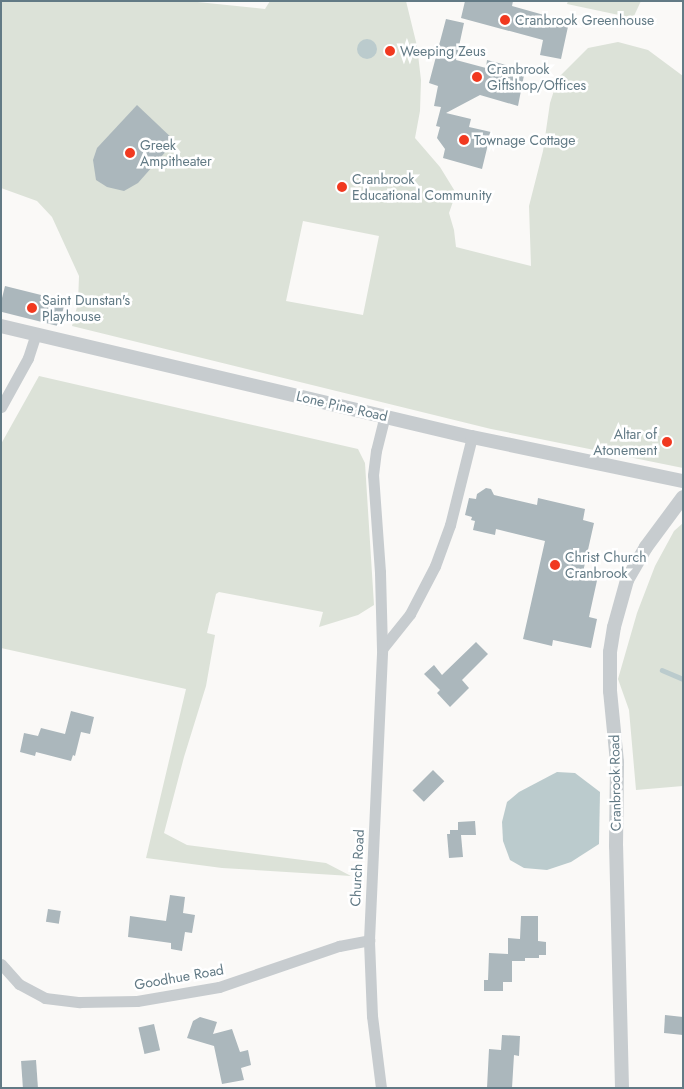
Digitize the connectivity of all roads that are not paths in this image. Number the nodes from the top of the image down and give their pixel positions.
1 (1, 326) edge
2 (36, 334) junction
3 (1, 406) edge
4 (385, 416) junction
5 (472, 437) junction
6 (683, 481) edge
7 (683, 497) edge
8 (382, 650) junction
9 (369, 940) junction
10 (1, 964) edge
11 (381, 1088) edge
12 (622, 1088) edge

1 - 2 street, Lone Pine Road
2 - 3 street
2 - 4 street, Lone Pine Road
4 - 5 street, Lone Pine Road
4 - 8 street, Church Road
5 - 6 street, Lone Pine Road
5 - 8 street
7 - 12 street, Cranbrook Road
8 - 9 street, Church Road
9 - 10 street, Goodhue Road
9 - 11 street, Church Road

